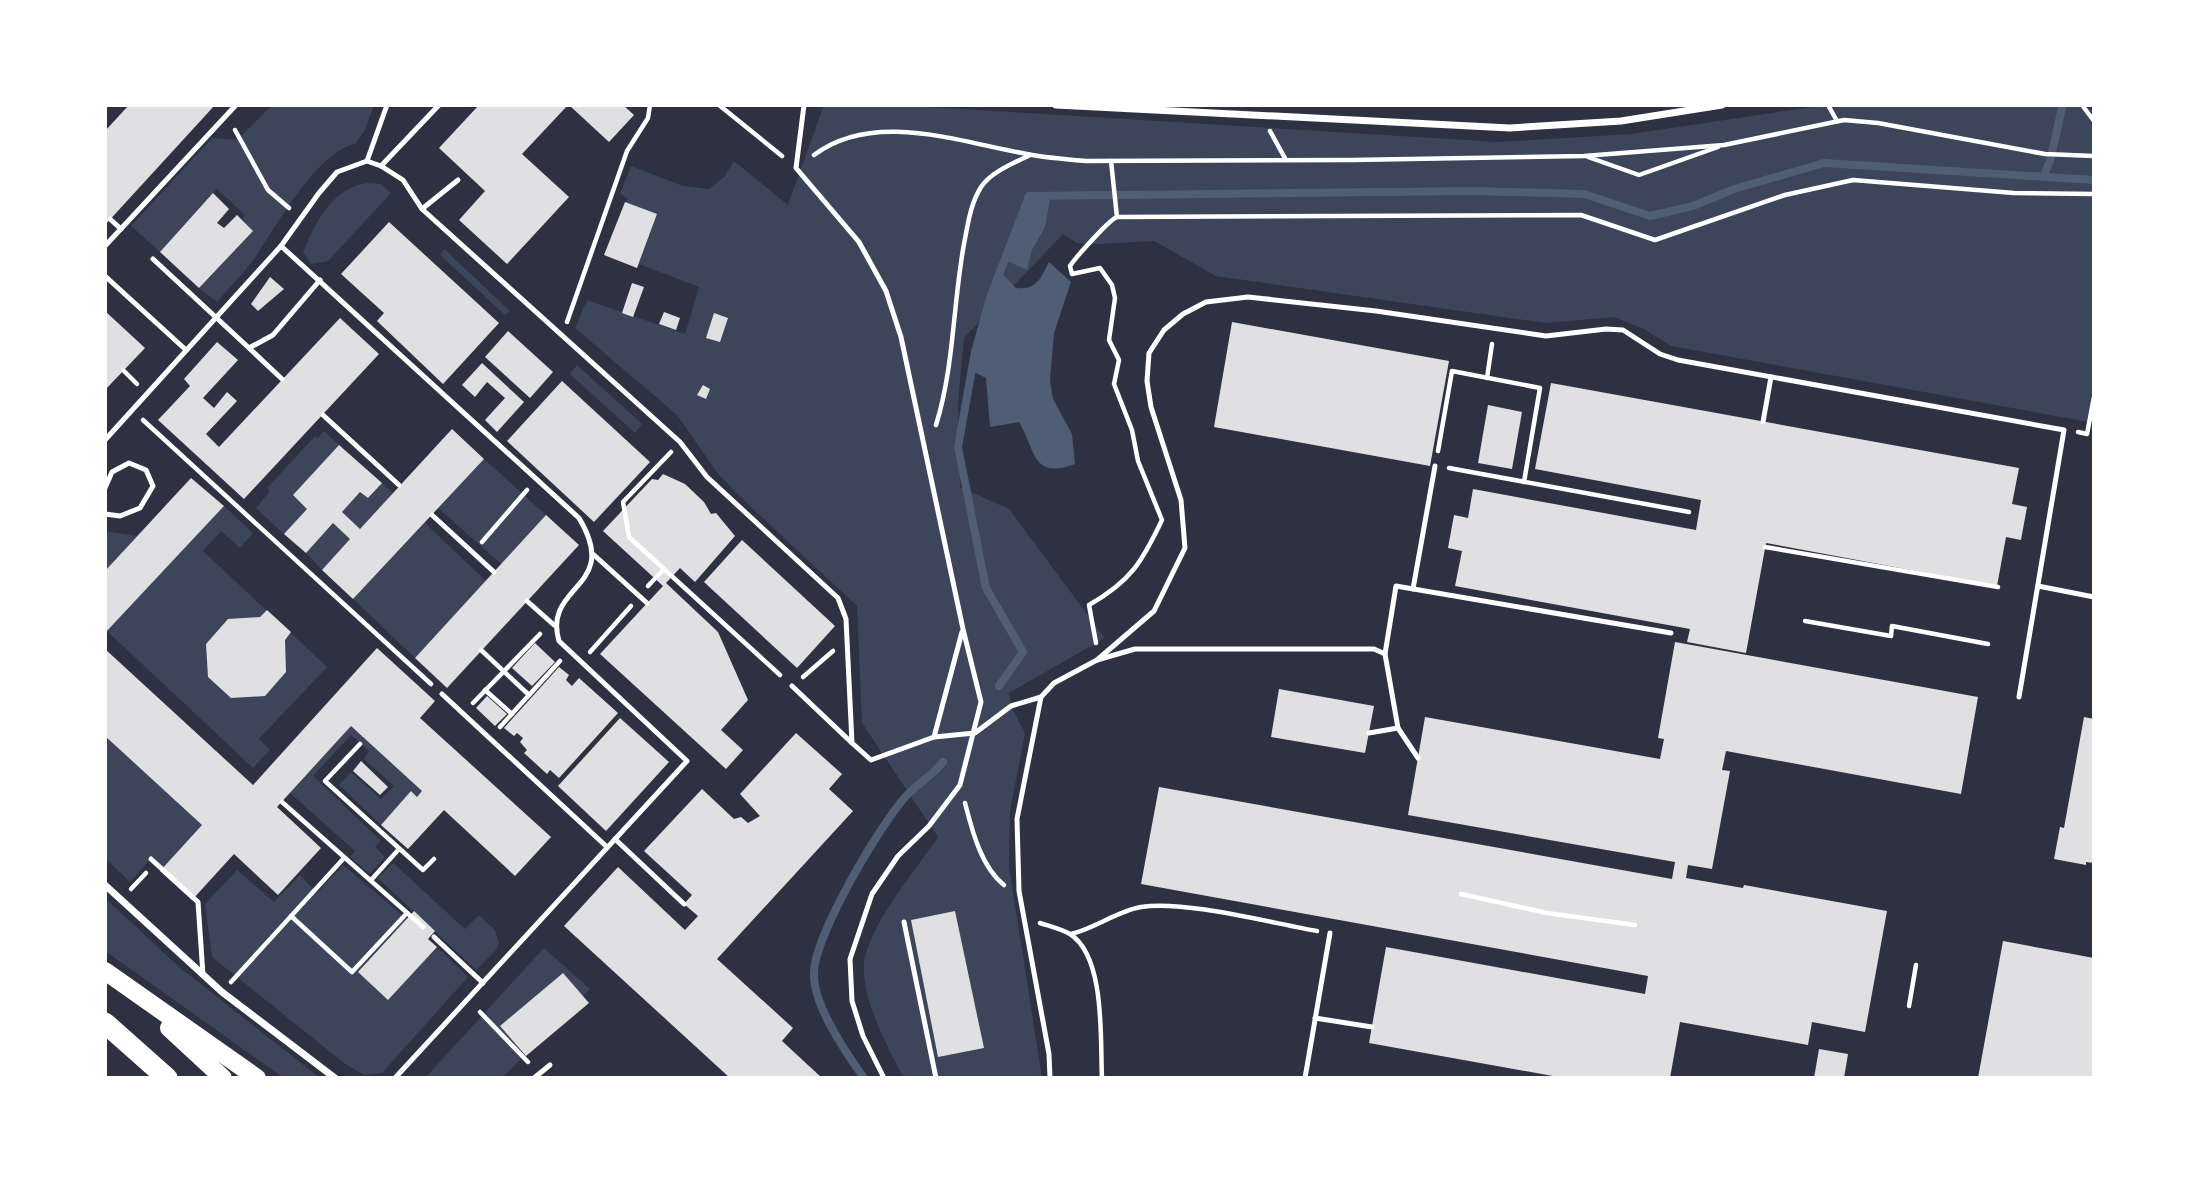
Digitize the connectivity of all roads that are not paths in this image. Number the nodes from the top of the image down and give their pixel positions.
1 (236, 105) edge
2 (387, 105) edge
3 (439, 105) edge
4 (804, 105) edge
5 (1056, 105) edge
6 (1223, 105) edge
7 (1722, 105) edge
8 (1233, 115) junction
9 (368, 161) junction
10 (381, 166) junction
11 (458, 180) dead end
12 (422, 209) junction
13 (110, 219) dead end
14 (121, 229) junction
15 (105, 246) edge
16 (281, 246) junction
17 (153, 259) dead end
18 (105, 276) edge
19 (320, 280) junction
20 (215, 317) junction
21 (249, 348) junction
22 (186, 350) junction
23 (1772, 377) junction
24 (282, 379) dead end
25 (323, 415) dead end
26 (1763, 422) dead end
27 (105, 440) edge
28 (1435, 466) road end
29 (399, 485) dead end
30 (105, 488) edge
31 (105, 514) edge
32 (432, 515) dead end
33 (594, 555) junction
34 (494, 572) dead end
35 (2038, 586) junction
36 (1413, 589) junction
37 (2094, 597) edge
38 (527, 601) dead end
39 (647, 603) dead end
40 (554, 625) junction
41 (963, 629) junction
42 (1671, 633) dead end
43 (1385, 654) junction
44 (1097, 660) junction
45 (792, 686) road end
46 (442, 694) road end
47 (1041, 697) junction
48 (2019, 697) dead end
49 (1398, 728) junction
50 (975, 733) junction
51 (1369, 733) dead end
52 (934, 737) junction
53 (852, 743) junction
54 (1418, 758) dead end
55 (615, 839) junction
56 (607, 847) junction
57 (151, 859) dead end
58 (105, 885) edge
59 (684, 904) dead end
60 (904, 922) dead end
61 (1330, 933) road end
62 (434, 937) road end
63 (203, 975) junction
64 (112, 976) edge
65 (483, 983) junction
66 (1315, 1018) junction
67 (105, 1023) edge
68 (1372, 1027) dead end
69 (550, 1065) dead end
70 (536, 1076) edge
71 (167, 1078) edge
72 (223, 1078) edge
73 (257, 1078) edge
74 (335, 1078) edge
75 (395, 1078) edge
76 (884, 1078) edge
77 (936, 1078) edge
78 (1050, 1078) edge
79 (1305, 1078) edge

1 - 14 lane
2 - 9 lane
3 - 10 lane
4 - 41 lane
5 - 8 street
6 - 8 street
7 - 8 street
9 - 10 lane
9 - 16 lane
10 - 12 lane
11 - 12 lane
12 - 53 lane
13 - 14 lane
14 - 15 lane
16 - 19 lane
16 - 20 lane
17 - 20 lane
18 - 22 lane
19 - 21 lane
19 - 33 lane
20 - 21 lane
20 - 22 lane
21 - 24 lane
22 - 27 lane
23 - 26 lane
23 - 35 lane
23 - 44 lane
25 - 29 lane
28 - 36 lane
30 - 31 lane
32 - 34 lane
33 - 39 lane
33 - 40 lane
35 - 37 lane
35 - 48 lane
36 - 42 lane
36 - 43 lane
38 - 40 lane
40 - 55 lane
41 - 50 lane
41 - 52 lane
43 - 44 lane
43 - 49 lane
44 - 47 lane
45 - 53 lane
46 - 56 lane
47 - 50 lane
47 - 78 lane
49 - 51 lane
49 - 54 lane
50 - 52 lane
50 - 76 lane
52 - 53 lane
55 - 56 lane
55 - 59 lane
56 - 65 lane
57 - 63 lane
58 - 63 street
60 - 77 lane
61 - 66 lane
62 - 65 lane
63 - 74 street
64 - 72 main road
64 - 73 main road
65 - 75 lane
66 - 68 lane
66 - 79 lane
67 - 71 highway
69 - 70 lane

